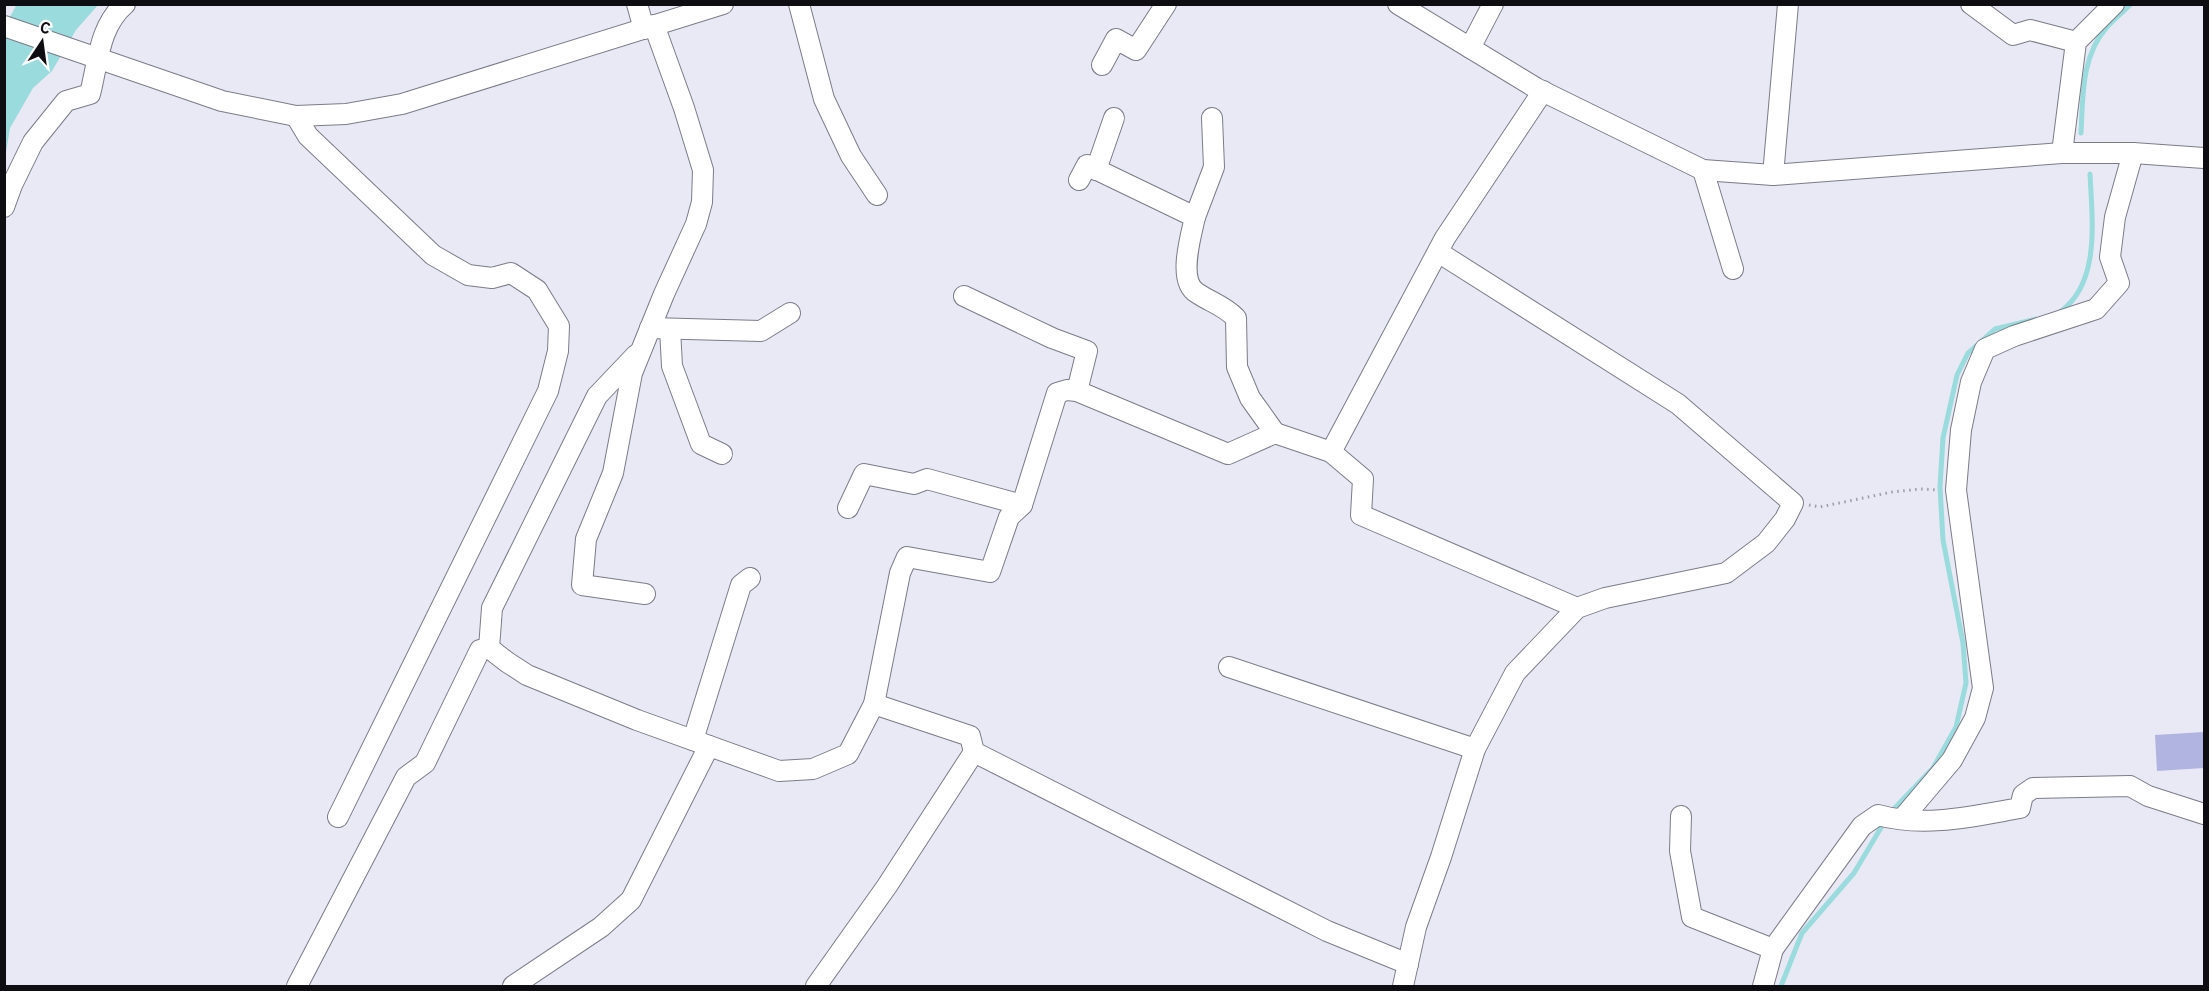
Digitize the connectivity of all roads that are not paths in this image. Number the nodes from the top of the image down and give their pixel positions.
1 (125, 4) edge
2 (637, 4) edge
3 (723, 4) edge
4 (799, 4) edge
5 (1166, 4) edge
6 (1398, 4) edge
7 (1493, 4) edge
8 (1788, 4) edge
9 (1971, 4) edge
10 (2114, 4) edge
11 (4, 26) edge
12 (649, 27) junction
13 (2076, 42) junction
14 (1470, 48) junction
15 (99, 60) junction
16 (1102, 65) dead end
17 (1543, 91) junction
18 (296, 116) junction
19 (1212, 117) dead end
20 (1114, 118) dead end
21 (2062, 153) junction
22 (2133, 153) junction
23 (2205, 158) edge
24 (1096, 170) junction
25 (1703, 170) junction
26 (1773, 175) junction
27 (1079, 180) dead end
28 (877, 195) dead end
29 (4, 207) edge
30 (1195, 217) junction
31 (1438, 252) junction
32 (1733, 269) dead end
33 (964, 296) dead end
34 (790, 313) dead end
35 (660, 328) junction
36 (641, 351) junction
37 (1077, 391) junction
38 (1275, 433) junction
39 (1331, 452) junction
40 (722, 454) dead end
41 (1022, 505) junction
42 (848, 508) dead end
43 (750, 578) dead end
44 (645, 594) dead end
45 (1577, 608) junction
46 (489, 648) junction
47 (1229, 668) dead end
48 (874, 704) junction
49 (701, 743) junction
50 (1475, 749) junction
51 (974, 752) junction
52 (2205, 814) edge
53 (1681, 816) dead end
54 (338, 817) dead end
55 (1892, 818) junction
56 (1773, 949) junction
57 (1408, 964) junction
58 (297, 987) edge
59 (513, 987) edge
60 (816, 987) edge
61 (1402, 987) edge
62 (1762, 987) edge

1 - 15 street
2 - 12 street
3 - 12 street
4 - 28 street
5 - 16 street
6 - 14 street
7 - 14 street
8 - 26 street
9 - 13 street
10 - 13 street
11 - 15 street
12 - 18 street
12 - 35 street
13 - 21 street
14 - 17 street
15 - 18 street
15 - 29 street
17 - 25 street
17 - 31 street
18 - 54 street
19 - 30 street
20 - 24 street
21 - 22 street
21 - 26 street
22 - 23 street
22 - 55 street
24 - 27 street
24 - 30 street
25 - 26 street
25 - 32 street
30 - 38 street
31 - 39 street
31 - 45 street
33 - 37 street
34 - 35 street
35 - 36 street
35 - 40 street
36 - 44 street
36 - 46 street
37 - 38 street
37 - 41 street
38 - 39 street
39 - 45 street
41 - 42 street
41 - 48 street
43 - 49 street
45 - 50 street
46 - 49 street
46 - 58 street
47 - 50 street
48 - 49 street
48 - 51 street
49 - 59 street
50 - 57 street
51 - 57 street
51 - 60 street
52 - 55 street
53 - 56 street
55 - 56 street
56 - 62 street
57 - 61 street

